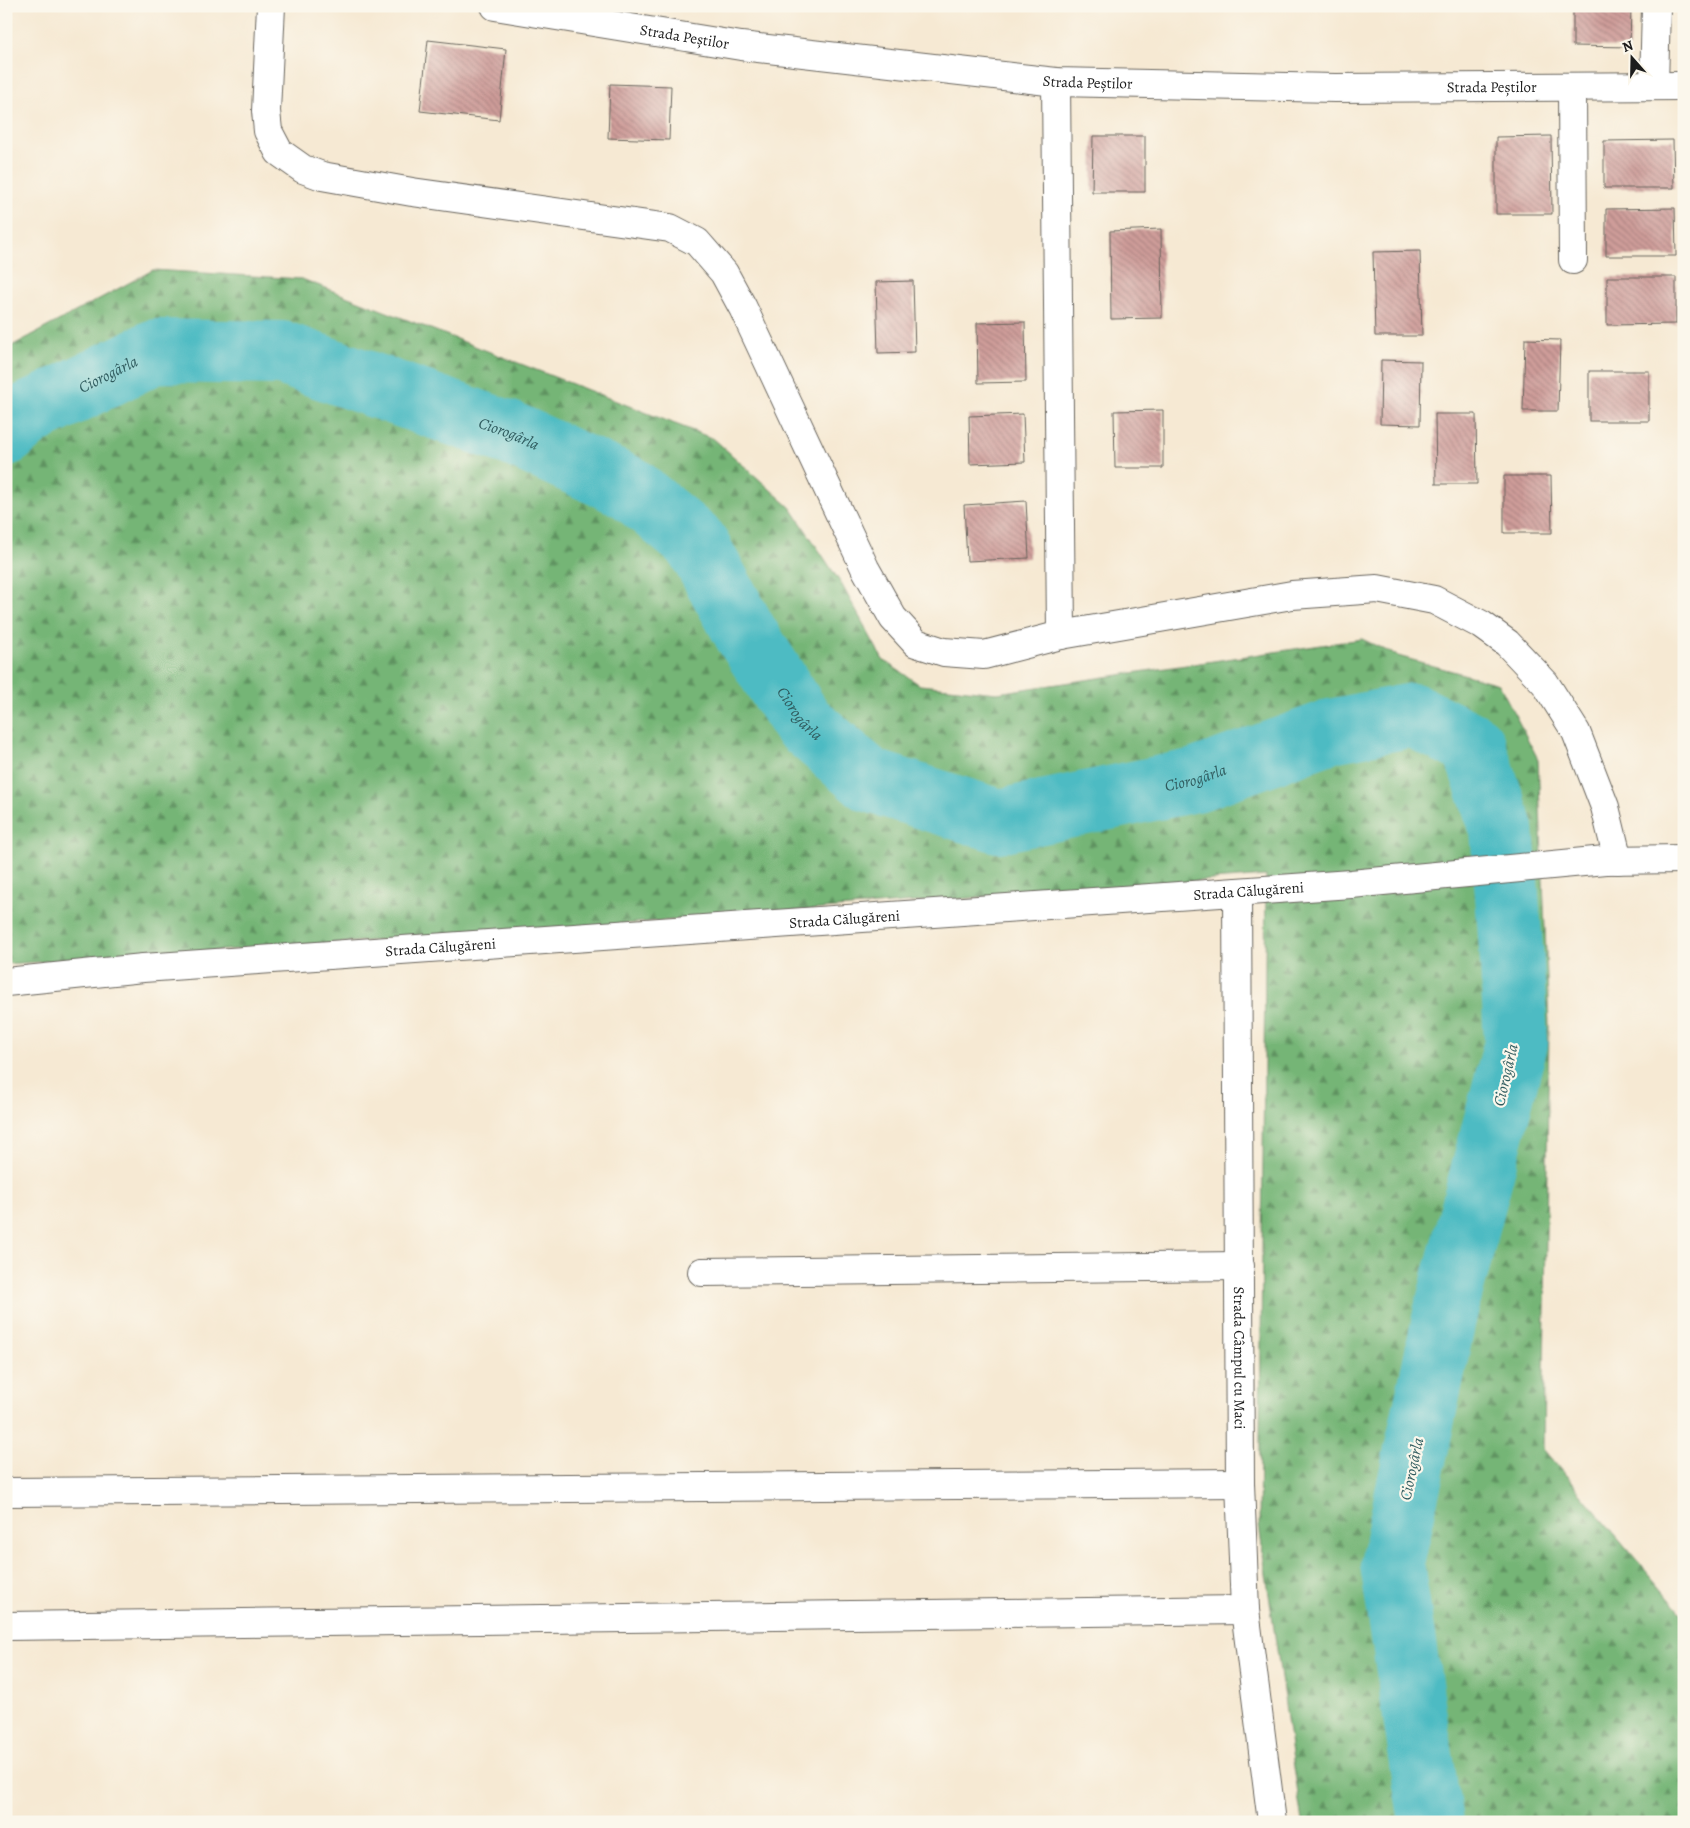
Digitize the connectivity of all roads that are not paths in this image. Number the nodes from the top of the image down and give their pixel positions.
1 (271, 6) edge
2 (495, 6) edge
3 (1656, 6) edge
4 (1056, 82) junction
5 (1654, 86) junction
6 (1684, 86) edge
7 (1572, 87) junction
8 (1573, 260) dead end
9 (1061, 636) junction
10 (1684, 859) edge
11 (1612, 860) junction
12 (1237, 892) junction
13 (6, 982) edge
14 (1240, 1266) junction
15 (702, 1272) dead end
16 (1240, 1483) junction
17 (6, 1492) edge
18 (1245, 1610) junction
19 (6, 1626) edge
20 (1272, 1822) edge

1 - 9 street
2 - 4 street, Strada Peștilor
3 - 5 street
4 - 7 street, Strada Peștilor
4 - 9 street
5 - 6 street, Strada Peștilor
5 - 7 street, Strada Peștilor
7 - 8 street
9 - 11 street
10 - 11 street, Strada Călugăreni
11 - 12 street, Strada Călugăreni
12 - 13 street, Strada Călugăreni
12 - 14 street, Strada Câmpul cu Maci
14 - 15 street
14 - 16 street, Strada Câmpul cu Maci
16 - 17 street
16 - 18 street, Strada Câmpul cu Maci
18 - 19 street
18 - 20 street, Strada Câmpul cu Maci

